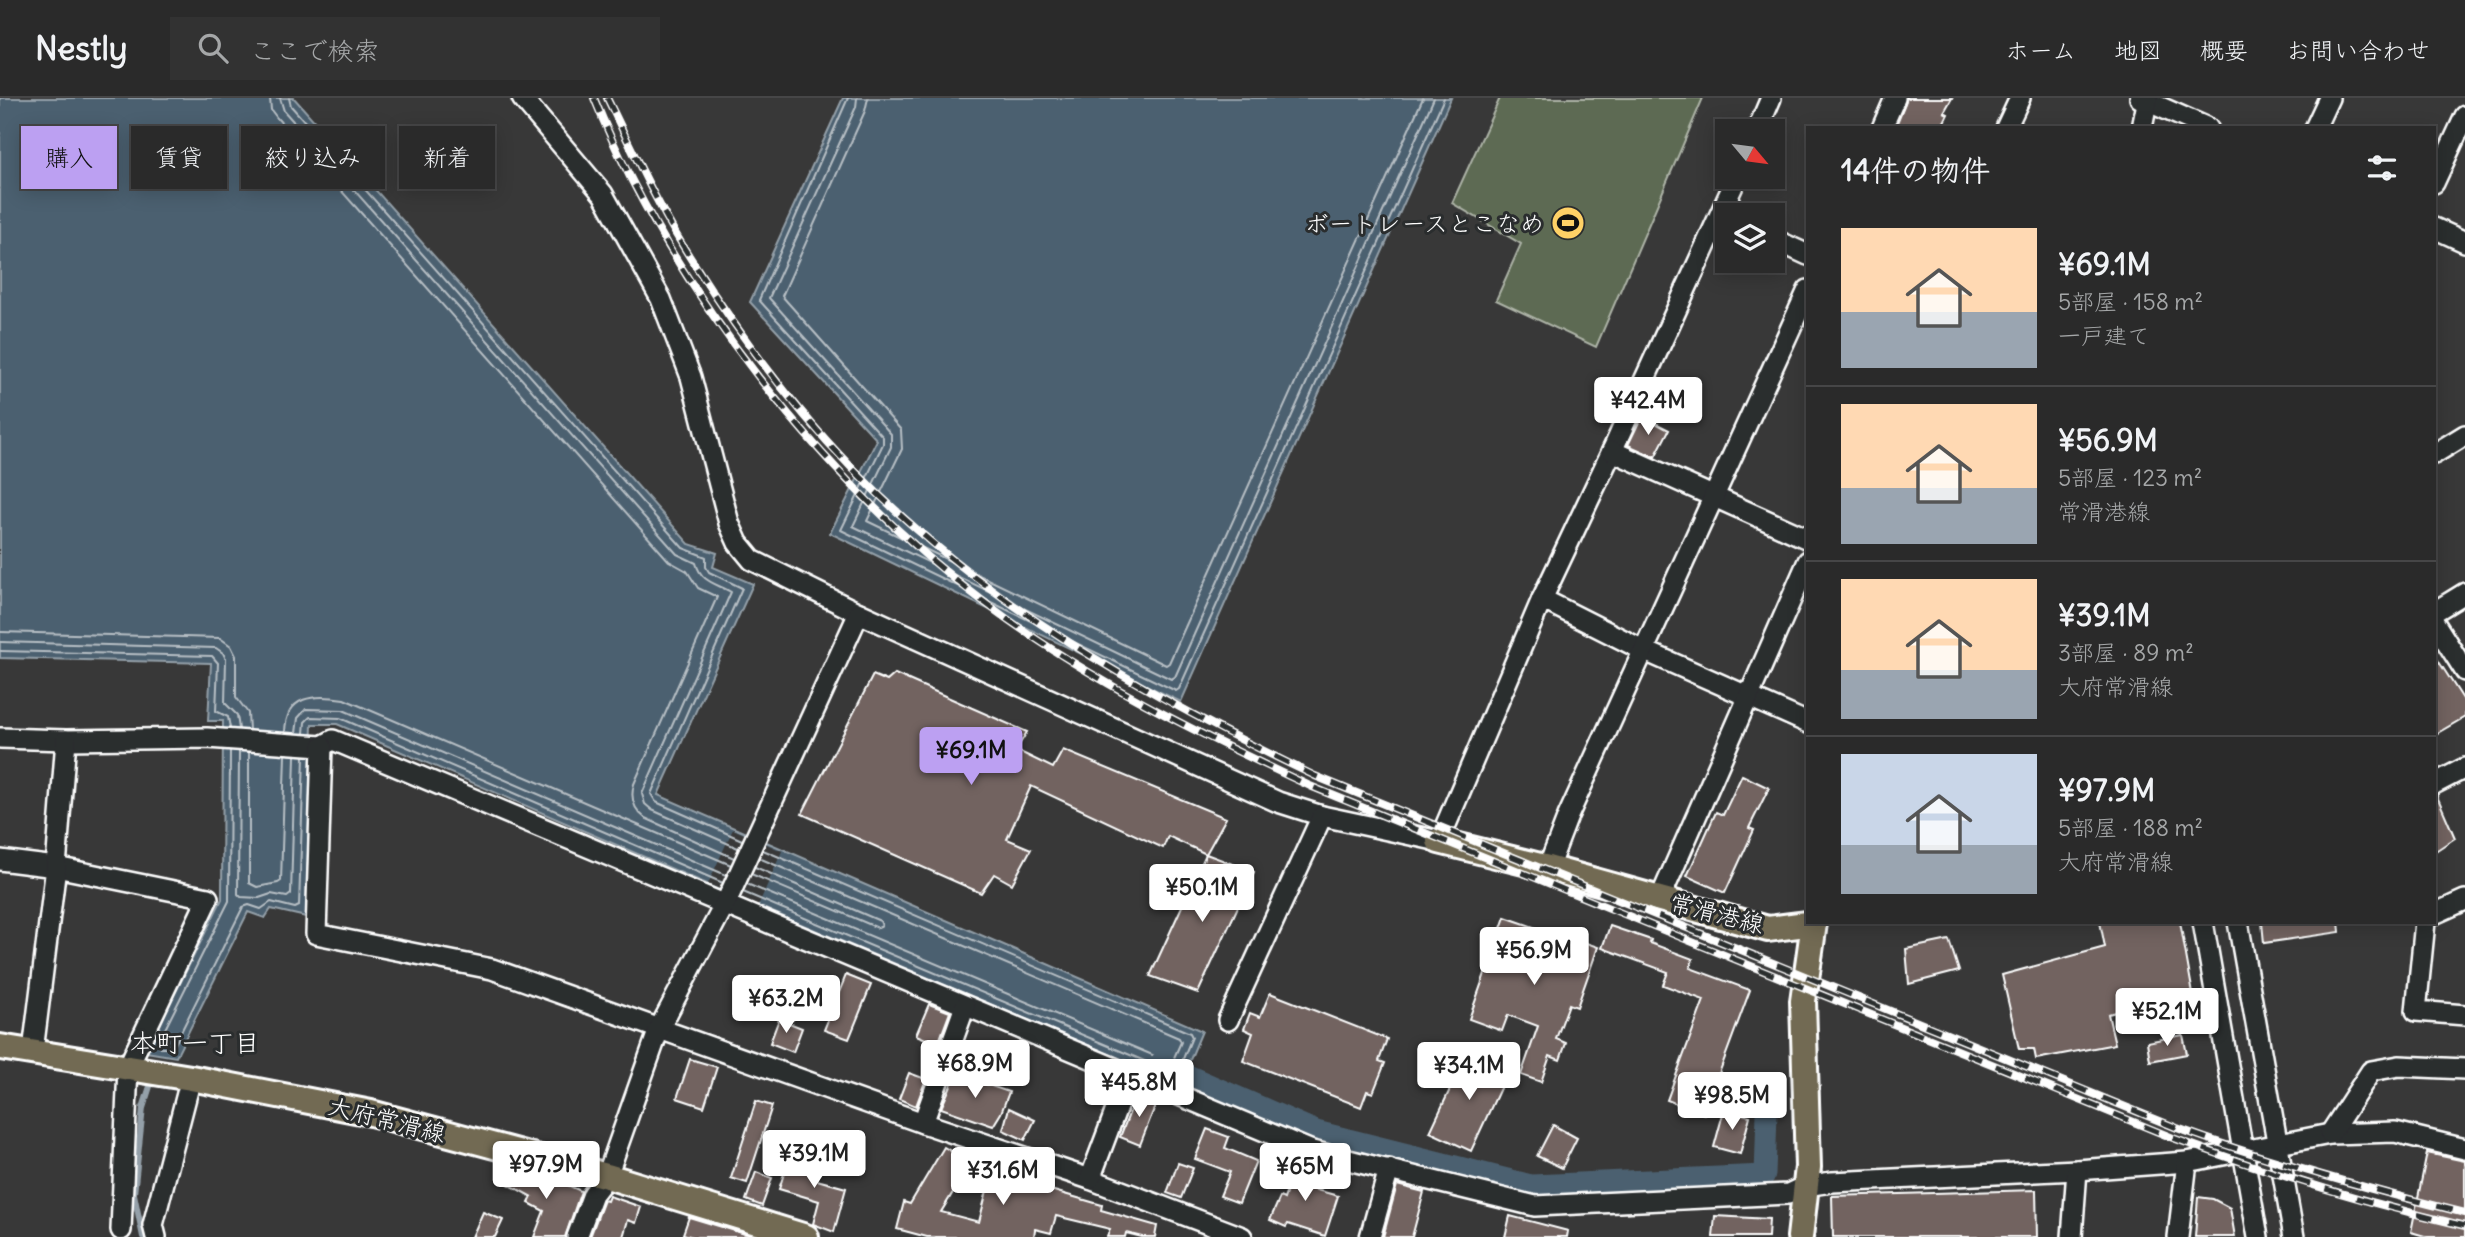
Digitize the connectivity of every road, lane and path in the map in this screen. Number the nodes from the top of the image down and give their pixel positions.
1 (522, 98) edge
2 (1771, 98) edge
3 (1895, 98) edge
4 (2020, 98) edge
5 (2329, 98) edge
6 (2145, 99) edge
7 (2179, 114) edge
8 (2465, 116) edge
9 (1762, 119) edge
10 (1883, 126) edge
11 (2007, 126) edge
12 (2142, 126) edge
13 (2204, 126) edge
14 (2316, 126) edge
15 (2436, 180) edge
16 (2436, 229) edge
17 (1715, 235) edge
18 (2465, 242) edge
19 (1785, 244) edge
20 (1806, 254) edge
21 (1806, 294) edge
22 (2465, 435) edge
23 (1612, 452) junction
24 (2436, 453) edge
25 (1714, 497) junction
26 (1806, 538) edge
27 (1806, 566) edge
28 (2465, 593) edge
29 (1542, 599) junction
30 (2436, 611) edge
31 (859, 613) junction
32 (2436, 625) edge
33 (1643, 650) junction
34 (2465, 671) edge
35 (1748, 696) junction
36 (1806, 722) edge
37 (0, 737) edge
38 (66, 740) junction
39 (322, 746) junction
40 (2465, 768) edge
41 (2436, 783) edge
42 (1322, 816) junction
43 (1439, 841) junction
44 (0, 860) edge
45 (56, 867) junction
46 (1548, 867) junction
47 (1660, 899) junction
48 (2465, 900) edge
49 (727, 901) junction
50 (2436, 913) edge
51 (1807, 924) edge
52 (1815, 924) edge
53 (2203, 924) edge
54 (2238, 924) edge
55 (2425, 924) edge
56 (965, 1006) junction
57 (2465, 1014) edge
58 (1228, 1020) dead end
59 (659, 1030) junction
60 (0, 1047) edge
61 (33, 1051) junction
62 (135, 1068) junction
63 (2465, 1069) edge
64 (1129, 1075) junction
65 (180, 1076) junction
66 (923, 1123) junction
67 (2330, 1134) junction
68 (2276, 1146) junction
69 (2465, 1149) edge
70 (2243, 1151) junction
71 (2187, 1162) junction
72 (1389, 1170) junction
73 (2077, 1170) junction
74 (607, 1176) junction
75 (1090, 1179) junction
76 (1805, 1186) junction
77 (153, 1229) edge
78 (122, 1232) edge
79 (578, 1237) edge
80 (806, 1237) edge
81 (1242, 1237) edge
82 (1370, 1237) edge
83 (1800, 1237) edge
84 (2072, 1237) edge
85 (2178, 1237) edge
86 (2258, 1237) edge
87 (2294, 1237) edge

1 - 31 street
2 - 9 street
3 - 10 street
4 - 11 street
5 - 14 street
6 - 7 street
6 - 12 street
7 - 13 street
8 - 15 street
16 - 18 street
17 - 23 street
19 - 20 street
21 - 25 street
22 - 24 street
23 - 25 street
23 - 29 street
25 - 26 street
25 - 33 street
27 - 35 street
28 - 30 street
29 - 33 street
29 - 43 street
31 - 42 street
31 - 49 street
32 - 34 street
33 - 35 street
33 - 46 street
35 - 36 street
35 - 47 street
37 - 38 street
38 - 39 street
38 - 45 street
39 - 49 street
39 - 59 street
40 - 41 street
42 - 43 street
42 - 58 street
43 - 46 main road, 常滑港線
44 - 45 street
45 - 61 street
45 - 62 street
46 - 47 main road, 常滑港線
47 - 51 main road, 常滑港線
48 - 50 street
49 - 56 street
49 - 59 street
52 - 76 main road, 常滑港線
53 - 70 street
54 - 68 street
55 - 57 street
56 - 64 street
56 - 66 street
59 - 66 street
59 - 74 street
60 - 61 main road, 大府常滑線
61 - 62 main road, 大府常滑線
62 - 65 main road, 大府常滑線
62 - 78 street
63 - 67 street
64 - 72 street
64 - 75 street
65 - 74 main road, 大府常滑線
65 - 77 street
66 - 75 street
67 - 68 street
67 - 69 street
68 - 70 street
68 - 87 street
70 - 71 street
70 - 86 street
71 - 73 street
71 - 85 street
72 - 76 street
72 - 82 street
73 - 76 street
73 - 84 street
74 - 79 street
74 - 80 main road, 大府常滑線
75 - 81 street
76 - 83 main road, 常滑港線
77 - 78 street

